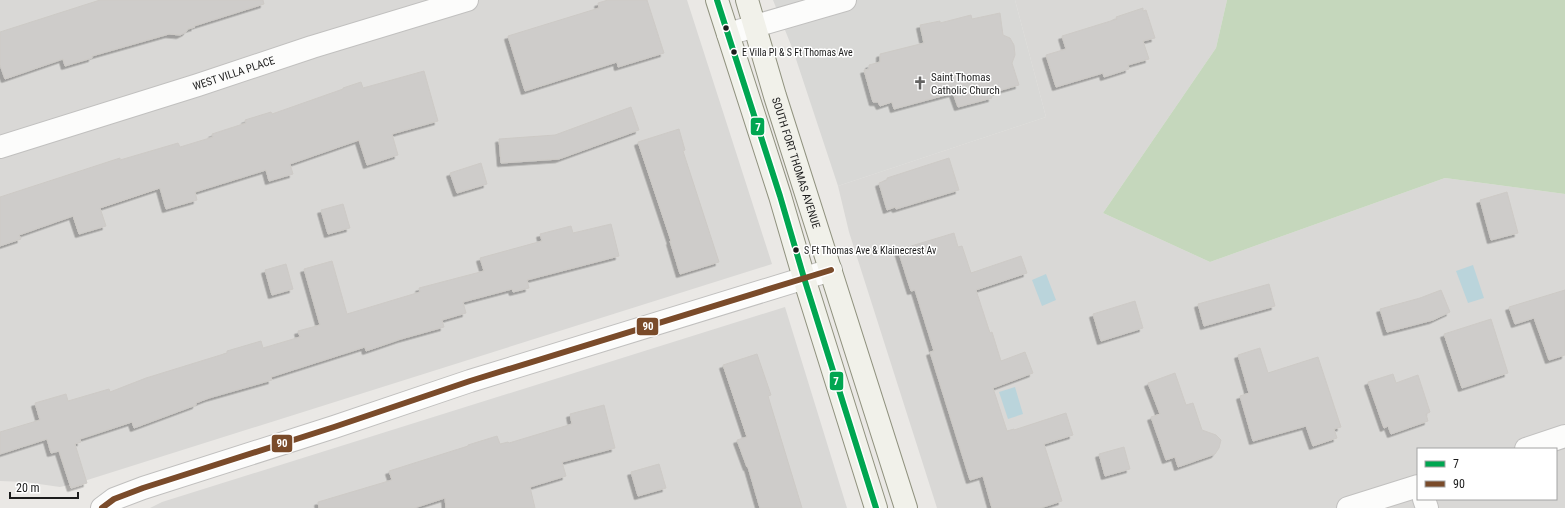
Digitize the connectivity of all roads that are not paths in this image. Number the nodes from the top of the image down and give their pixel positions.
1 (467, 0) edge
2 (717, 0) edge
3 (747, 0) edge
4 (845, 0) edge
5 (756, 26) junction
6 (728, 34) junction
7 (0, 147) edge
8 (831, 270) junction
9 (804, 278) junction
10 (1565, 436) edge
11 (1529, 448) edge
12 (1417, 486) edge
13 (102, 508) edge
14 (876, 508) edge
15 (906, 508) edge
16 (1348, 508) edge

1 - 7 street, WEST VILLA PLACE
2 - 6 main road
3 - 5 main road, SOUTH FORT THOMAS AVENUE
4 - 5 street
5 - 6 street
5 - 8 main road, SOUTH FORT THOMAS AVENUE
6 - 9 main road
8 - 9 street
8 - 15 main road, SOUTH FORT THOMAS AVENUE
9 - 13 street
9 - 14 main road
10 - 11 street
12 - 16 street

